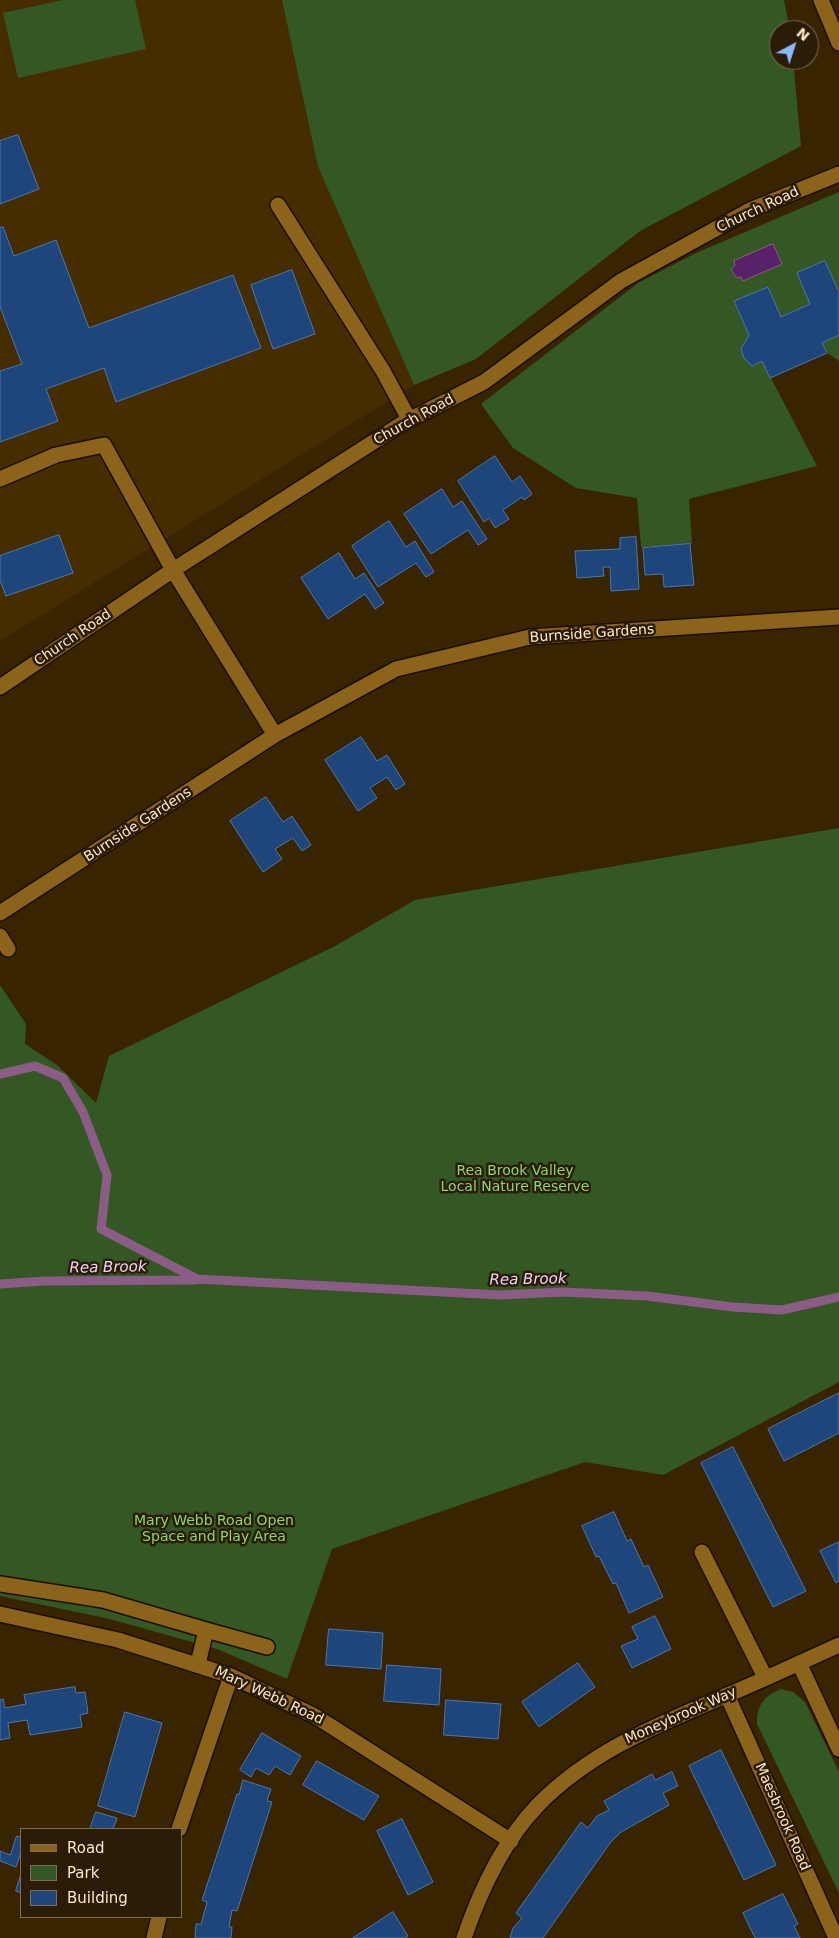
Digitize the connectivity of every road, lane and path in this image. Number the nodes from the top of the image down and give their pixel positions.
1 (821, 0) edge
2 (839, 43) edge
3 (839, 174) edge
4 (278, 204) dead end
5 (409, 419) junction
6 (0, 479) edge
7 (173, 570) junction
8 (839, 617) edge
9 (0, 687) edge
10 (275, 736) junction
11 (0, 913) edge
12 (702, 1552) dead end
13 (0, 1584) edge
14 (0, 1614) edge
15 (206, 1630) junction
16 (839, 1645) edge
17 (267, 1647) dead end
18 (799, 1663) junction
19 (198, 1664) junction
20 (231, 1676) junction
21 (765, 1677) junction
22 (727, 1695) junction
23 (839, 1749) edge
24 (179, 1828) edge
25 (510, 1841) junction
26 (159, 1918) edge
27 (154, 1938) edge
28 (464, 1938) edge
29 (836, 1938) edge

1 - 2 street
3 - 5 street, Church Road
4 - 5 street
5 - 7 street, Church Road
6 - 7 street
7 - 9 street, Church Road
7 - 10 street
8 - 10 street, Burnside Gardens
10 - 11 street, Burnside Gardens
12 - 21 street
13 - 15 street
14 - 19 street, Mary Webb Road
15 - 17 street
15 - 19 street
16 - 18 street, Moneybrook Way
18 - 21 street, Moneybrook Way
18 - 23 street
19 - 20 street, Mary Webb Road
20 - 24 street
20 - 25 street, Mary Webb Road
21 - 22 street, Moneybrook Way
22 - 25 street, Moneybrook Way
22 - 29 street, Maesbrook Road
25 - 28 street, Moneybrook Way
26 - 27 street

